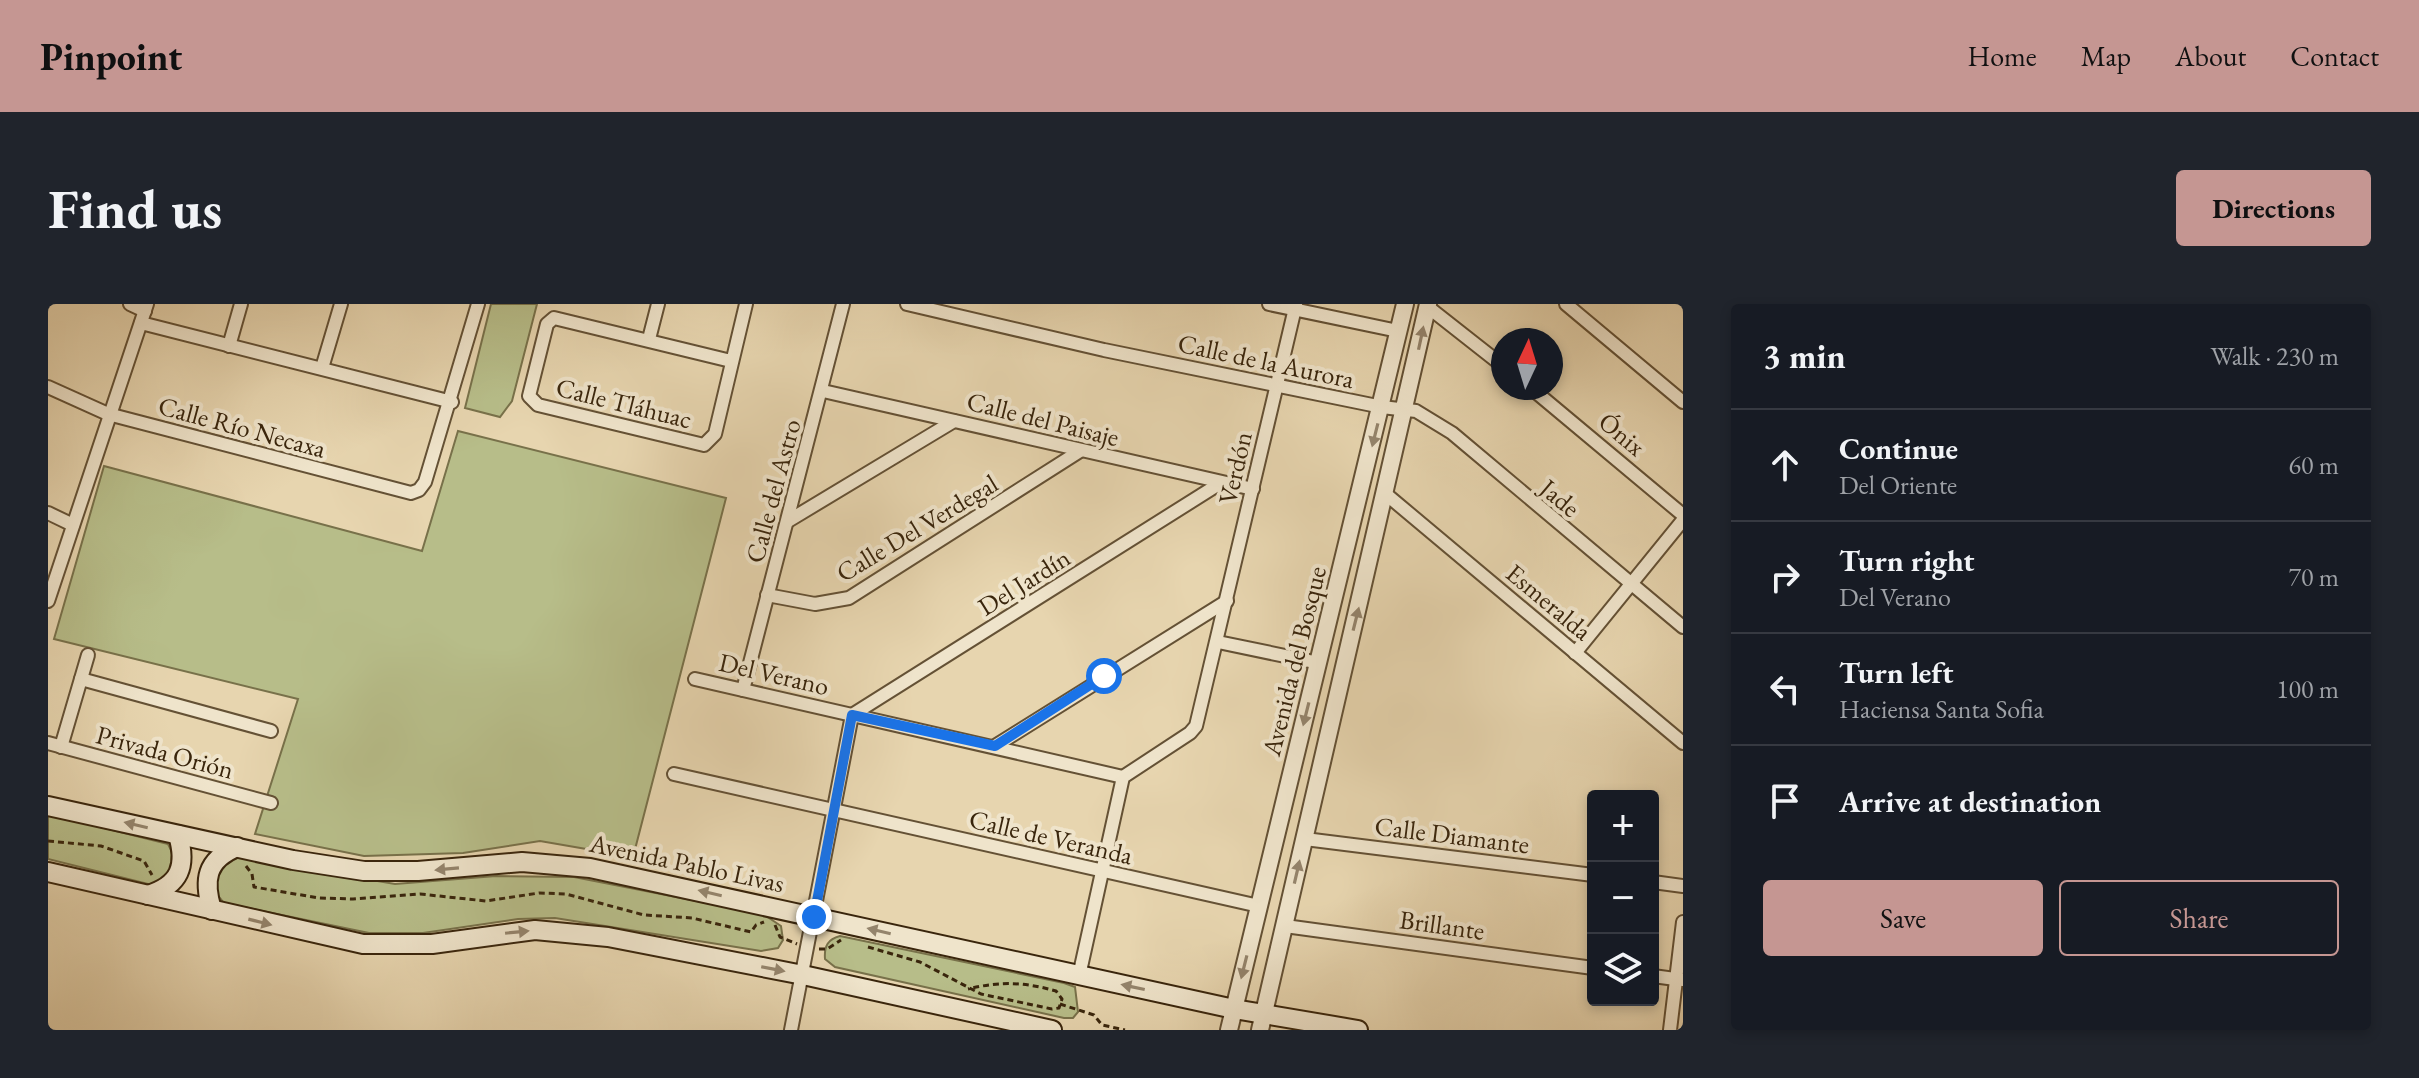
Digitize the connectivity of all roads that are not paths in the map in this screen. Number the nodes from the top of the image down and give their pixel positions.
1 (130, 304) edge
2 (241, 304) edge
3 (341, 304) edge
4 (477, 304) edge
5 (658, 304) edge
6 (746, 304) edge
7 (843, 304) edge
8 (907, 304) edge
9 (1269, 304) edge
10 (1405, 304) edge
11 (1566, 304) edge
12 (1428, 305) edge
13 (1296, 307) edge
14 (950, 308) edge
15 (144, 313) edge
16 (1398, 331) junction
17 (649, 339) junction
18 (229, 346) junction
19 (1491, 356) edge
20 (731, 361) junction
21 (322, 368) junction
22 (1276, 385) junction
23 (48, 387) edge
24 (823, 391) junction
25 (1545, 400) edge
26 (452, 402) junction
27 (1683, 402) edge
28 (1382, 407) junction
29 (1405, 409) junction
30 (108, 414) junction
31 (954, 421) junction
32 (1080, 451) junction
33 (1219, 484) junction
34 (1253, 489) junction
35 (1387, 495) junction
36 (48, 513) edge
37 (1683, 517) edge
38 (788, 521) junction
39 (73, 525) junction
40 (1630, 585) junction
41 (767, 595) junction
42 (48, 601) edge
43 (1227, 601) junction
44 (1683, 627) edge
45 (1218, 642) junction
46 (1575, 653) junction
47 (88, 655) dead end
48 (1319, 663) junction
49 (81, 679) junction
50 (695, 679) dead end
51 (743, 690) junction
52 (852, 715) junction
53 (271, 731) dead end
54 (48, 743) edge
55 (1683, 743) edge
56 (995, 746) junction
57 (61, 747) junction
58 (674, 774) dead end
59 (1123, 777) junction
60 (271, 803) dead end
61 (48, 806) edge
62 (833, 810) junction
63 (178, 835) junction
64 (1305, 839) junction
65 (241, 856) junction
66 (48, 872) edge
67 (1102, 872) junction
68 (1587, 874) edge
69 (1659, 883) edge
70 (1683, 886) edge
71 (148, 895) junction
72 (1259, 906) junction
73 (212, 910) junction
74 (814, 917) junction
75 (1683, 922) edge
76 (1285, 926) junction
77 (1587, 967) edge
78 (803, 975) junction
79 (1079, 976) junction
80 (1659, 977) edge
81 (1680, 979) edge
82 (1234, 1009) junction
83 (1262, 1022) edge
84 (791, 1030) edge
85 (1052, 1030) edge
86 (1229, 1030) edge
87 (1358, 1030) edge
88 (1670, 1030) edge

1 - 15 street
2 - 18 street
3 - 21 street
4 - 26 street
5 - 17 street
6 - 20 street
7 - 24 street, Calle del Astro
8 - 14 street, Calle de la Aurora
9 - 13 street
10 - 16 street, Avenida del Bosque
11 - 27 street
12 - 19 street
29 -> 12 street, Avenida del Bosque
13 - 16 street
13 - 22 street, Verdón
14 - 22 street, Calle de la Aurora
15 - 18 street
15 - 30 street
16 - 28 street, Avenida del Bosque
17 - 20 street
17 - 20 street, Calle Tláhuac
18 - 21 street
21 - 26 street
22 - 28 street, Calle de la Aurora
22 - 34 street, Verdón
23 - 30 street, Calle Río Necaxa
24 - 31 street, Calle del Paisaje
24 - 38 street, Calle del Astro
25 - 37 street, Ónix
26 - 30 street, Calle Río Necaxa
28 - 29 street, Calle de la Aurora
28 -> 48 street, Avenida del Bosque
29 - 35 street, Avenida del Bosque
29 - 40 street, Jade
30 - 39 street
31 - 32 street, Calle del Paisaje
31 - 38 street
32 - 33 street, Calle del Paisaje
32 - 41 street, Calle Del Verdegal
33 - 34 street, Calle del Paisaje
33 - 52 street, Del Jardín
34 - 43 street, Verdón
35 - 46 street, Esmeralda
64 -> 35 street, Avenida del Bosque
36 - 39 street
37 - 40 street
38 - 41 street, Calle del Astro
39 - 42 street
40 - 44 street, Jade
40 - 46 street
41 - 51 street, Calle del Astro
43 - 45 street, Verdón
43 - 56 street
45 - 48 street
45 - 59 street, Verdón
46 - 55 street, Esmeralda
47 - 49 street
48 -> 72 street, Avenida del Bosque
49 - 53 street
49 - 57 street
50 - 51 street, Del Verano
51 - 52 street, Del Verano
52 - 56 street, Del Verano
52 - 62 street
54 - 57 street, Privada Orión
56 - 59 street, Del Verano
57 - 60 street, Privada Orión
58 - 62 street, Calle de Veranda
59 - 67 street
63 -> 61 main road, Avenida Pablo Livas
62 - 67 street, Calle de Veranda
62 - 74 street
63 - 65 main road, Avenida Pablo Livas
63 - 71 main road
64 - 68 street, Calle Diamante
76 -> 64 street, Avenida del Bosque
65 - 73 main road
74 -> 65 main road, Avenida Pablo Livas
66 - 71 main road
67 - 72 street, Calle de Veranda
67 - 79 street
69 - 70 street
71 - 73 main road
72 -> 82 street, Avenida del Bosque
73 -> 78 main road
74 - 78 street
79 -> 74 main road, Avenida Pablo Livas
75 - 81 street
76 - 77 street, Brillante
76 - 83 street, Avenida del Bosque
78 - 84 street
78 - 85 main road
82 -> 79 main road, Avenida Pablo Livas
80 - 81 street
81 - 88 street
82 - 83 main road, Avenida Pablo Livas
82 - 86 street, Avenida del Bosque
83 - 87 main road, Avenida Pablo Livas

